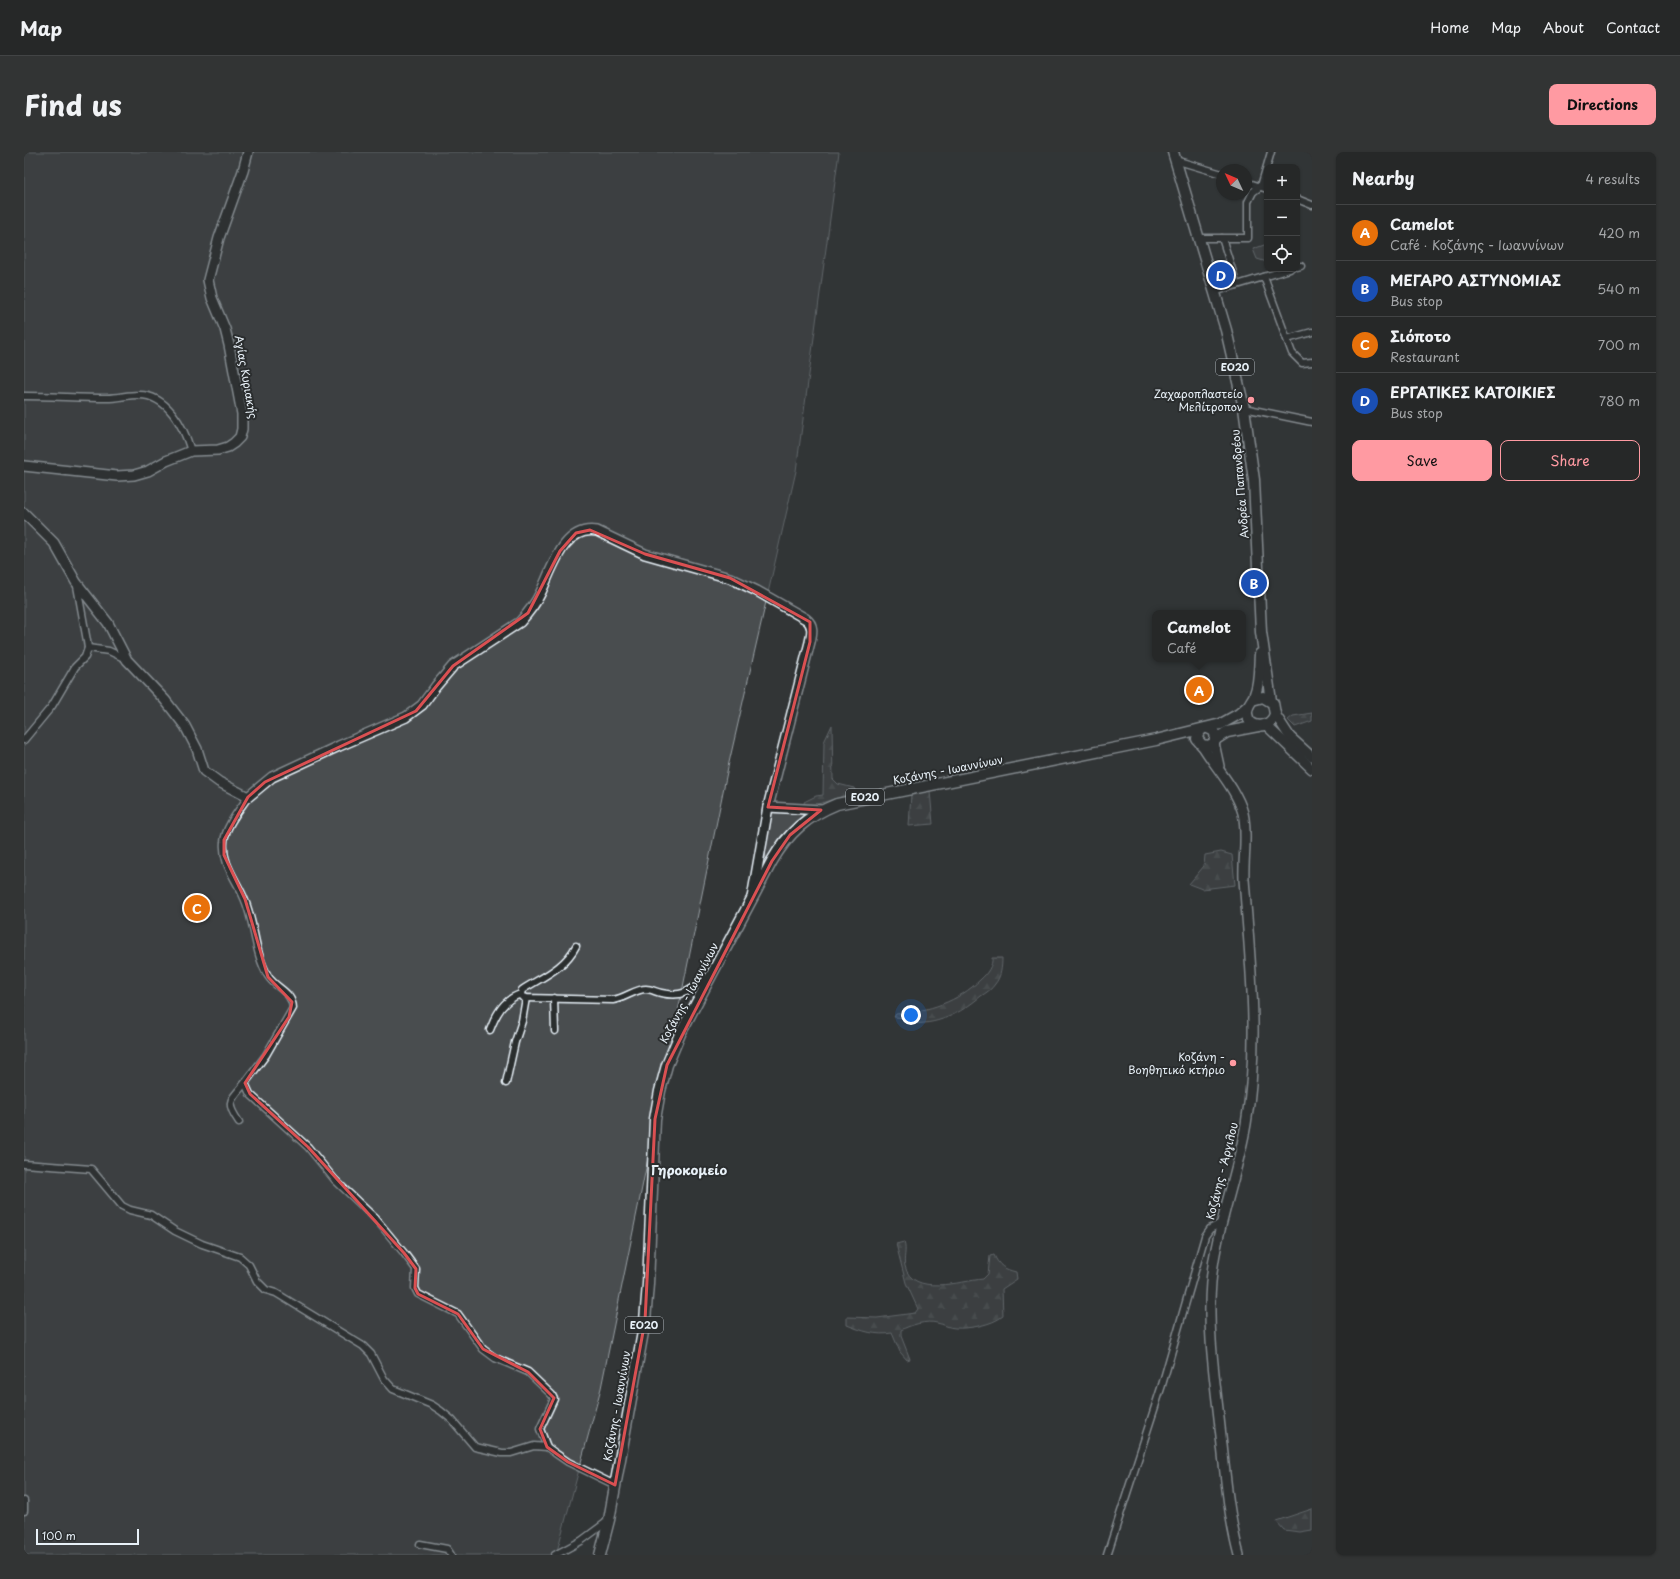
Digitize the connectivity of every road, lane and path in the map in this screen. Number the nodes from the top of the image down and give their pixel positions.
1 (248, 152) edge
2 (1271, 152) edge
3 (1174, 156) edge
4 (1269, 164) edge
5 (1216, 172) edge
6 (1252, 184) edge
7 (1264, 187) edge
8 (1300, 200) edge
9 (1312, 205) edge
10 (1198, 238) junction
11 (1222, 238) junction
12 (1280, 272) edge
13 (1264, 277) junction
14 (1237, 285) junction
15 (1214, 292) junction
16 (1312, 332) edge
17 (1287, 339) junction
18 (1312, 362) edge
19 (24, 396) edge
20 (1244, 408) junction
21 (1312, 422) edge
22 (191, 451) junction
23 (24, 466) edge
24 (24, 513) edge
25 (76, 582) junction
26 (1261, 632) junction
27 (88, 648) junction
28 (127, 660) junction
29 (1270, 701) junction
30 (1250, 704) junction
31 (1275, 714) junction
32 (1262, 726) junction
33 (1204, 729) junction
34 (24, 740) edge
35 (1156, 740) junction
36 (1215, 741) junction
37 (1201, 744) junction
38 (1312, 757) edge
39 (1312, 769) edge
40 (1221, 773) junction
41 (248, 797) junction
42 (768, 807) junction
43 (821, 810) junction
44 (751, 899) junction
45 (576, 946) dead end
46 (712, 974) junction
47 (521, 994) junction
48 (526, 998) junction
49 (554, 998) junction
50 (490, 1030) dead end
51 (555, 1031) dead end
52 (245, 1083) junction
53 (506, 1083) dead end
54 (239, 1122) dead end
55 (24, 1164) edge
56 (1221, 1223) junction
57 (547, 1447) junction
58 (615, 1485) junction
59 (24, 1501) edge
60 (24, 1511) edge
61 (609, 1520) junction
62 (420, 1544) dead end
63 (452, 1555) edge
64 (555, 1555) edge
65 (600, 1555) edge
66 (1107, 1555) edge
67 (1239, 1555) edge

1 - 22 street, Αγίας Κυριακής
2 - 4 street
3 - 5 street
3 - 10 main road, Ανδρέα Παπανδρέου / ΕΟ20
6 - 7 street
7 - 11 street
8 - 9 street
10 - 11 street
10 - 15 main road, Ανδρέα Παπανδρέου / ΕΟ20
11 - 14 street
12 - 13 street
13 - 14 street
13 - 17 street
14 - 15 street
15 - 20 main road, Ανδρέα Παπανδρέου / ΕΟ20
16 - 17 street
17 - 18 street
19 - 22 street
20 - 21 street
20 - 26 main road, Ανδρέα Παπανδρέου / ΕΟ20
22 - 23 street, Αγίας Κυριακής
24 - 25 street
25 - 27 street
25 - 28 street
26 - 29 main road, Ανδρέα Παπανδρέου / ΕΟ20
26 - 30 main road, Ανδρέα Παπανδρέου / ΕΟ20
27 - 28 street
27 - 34 street
28 - 41 street
29 - 30 main road
29 - 31 main road, ΕΟ20
30 - 32 main road
30 - 33 main road, Κοζάνης - Ιωαννίνων / ΕΟ20
31 - 32 main road
31 - 38 street
32 - 36 main road, ΕΟ20
32 - 39 street
33 - 35 main road, Κοζάνης - Ιωαννίνων / ΕΟ20
33 - 36 main road
33 - 37 main road
35 - 37 main road, Κοζάνης - Ιωαννίνων / ΕΟ20
35 - 43 main road, Κοζάνης - Ιωαννίνων / ΕΟ20
36 - 37 main road, ΕΟ20
36 - 40 street
37 - 40 street
40 - 56 street, Κοζάνης - Άργιλου
41 - 42 street
41 - 52 street
42 - 43 street
42 - 44 street
43 - 44 main road, Κοζάνης - Ιωαννίνων / ΕΟ20
44 - 46 main road, Κοζάνης - Ιωαννίνων / ΕΟ20
45 - 47 street
46 - 49 street
46 - 58 main road, Κοζάνης - Ιωαννίνων / ΕΟ20
47 - 48 street
47 - 50 street
48 - 49 street
48 - 53 street
49 - 51 street
52 - 54 street
52 - 57 street
55 - 57 street
56 - 66 street
56 - 67 street, Κοζάνης - Άργιλου
57 - 58 street
58 - 61 main road, Κοζάνης - Ιωαννίνων / ΕΟ20
59 - 60 street
61 - 64 street
61 - 65 main road, Κοζάνης - Ιωαννίνων / ΕΟ20
62 - 63 street

